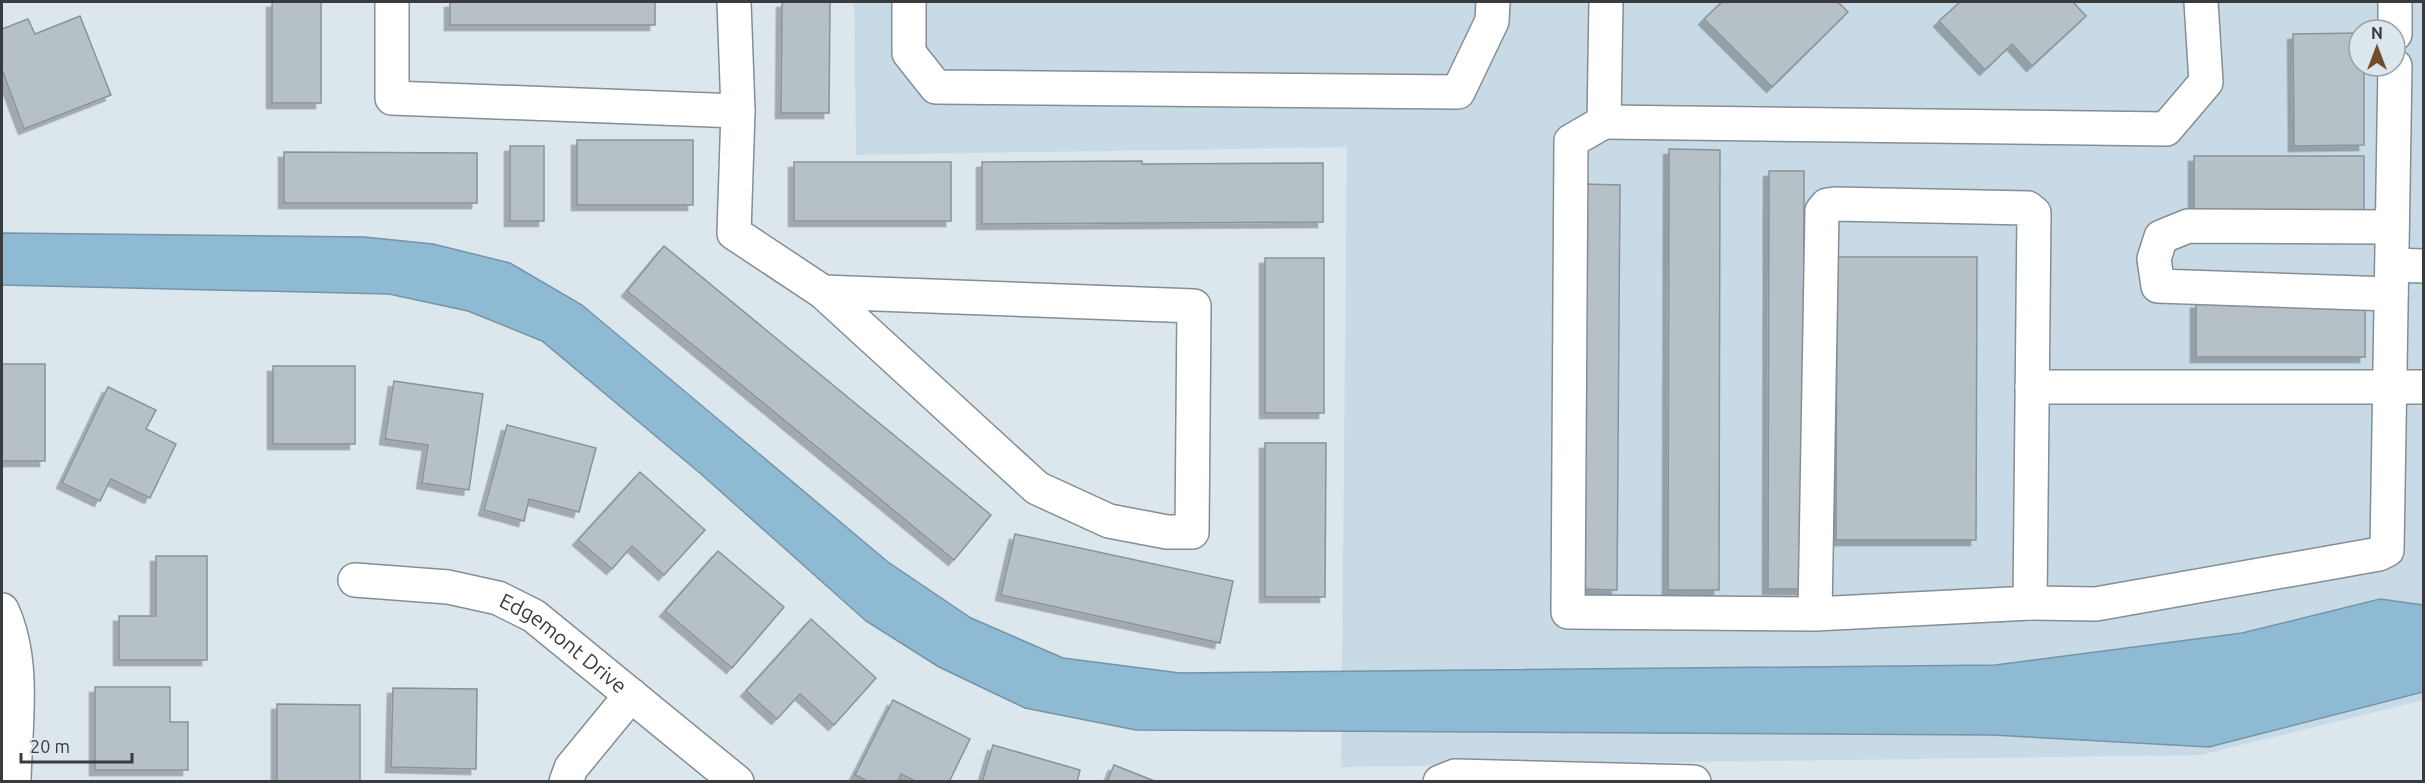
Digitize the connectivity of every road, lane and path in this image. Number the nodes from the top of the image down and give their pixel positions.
1 (392, 2) edge
2 (734, 2) edge
3 (909, 2) edge
4 (1493, 2) edge
5 (1606, 2) edge
6 (2201, 2) edge
7 (2396, 2) edge
8 (2396, 18) edge
9 (2395, 78) edge
10 (738, 111) junction
11 (1604, 122) junction
12 (2392, 227) junction
13 (2402, 275) edge
14 (823, 292) junction
15 (2032, 387) junction
16 (2390, 387) junction
17 (2424, 387) edge
18 (355, 580) dead end
19 (2030, 603) junction
20 (2, 610) edge
21 (1815, 614) junction
22 (631, 695) junction
23 (14, 782) edge
24 (566, 782) edge
25 (737, 782) edge
26 (1440, 782) edge
27 (1694, 782) edge

1 - 10 street
2 - 10 street
3 - 4 street
5 - 11 street
6 - 11 street
7 - 8 street
9 - 12 street
10 - 14 street
11 - 21 street
12 - 13 street
12 - 13 street
13 - 16 street
14 - 14 street
15 - 16 street
15 - 19 street
15 - 21 street
16 - 17 street
16 - 19 street
18 - 22 street, Edgemont Drive
19 - 21 street
20 - 23 street
22 - 24 street
22 - 25 street, Edgemont Drive
26 - 27 street

